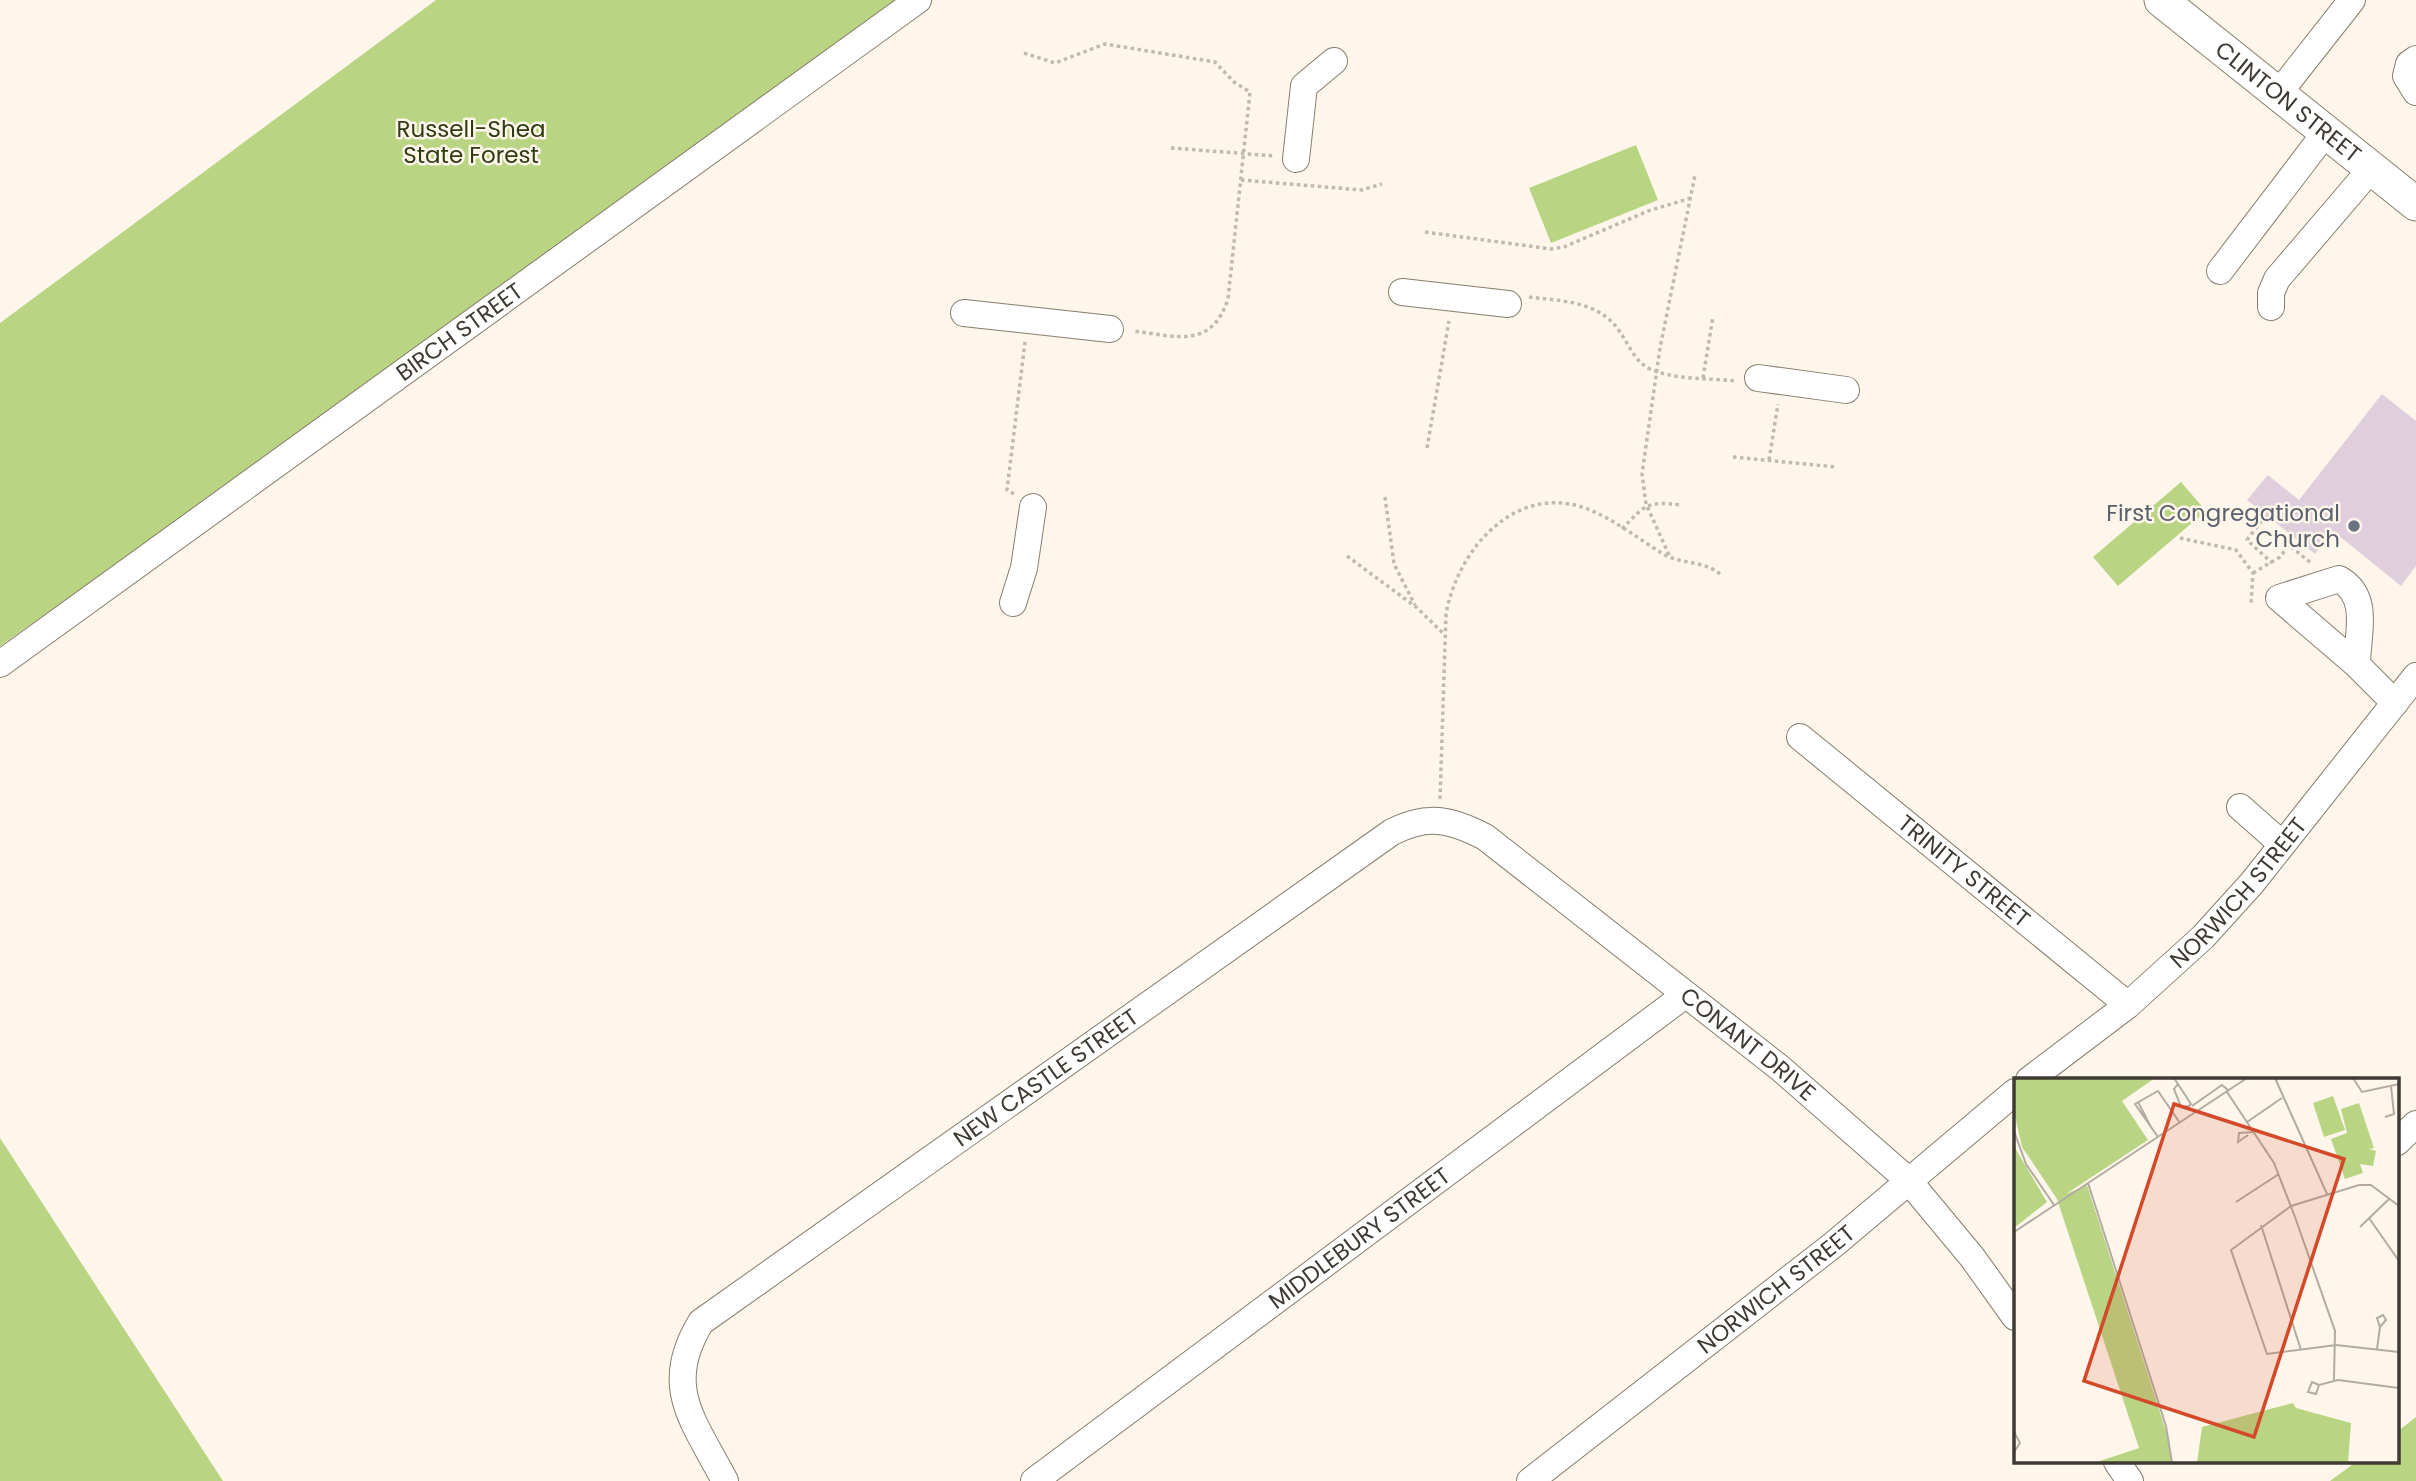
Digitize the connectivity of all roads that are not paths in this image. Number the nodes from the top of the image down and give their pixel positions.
1 (918, 0) edge
2 (2161, 0) edge
3 (2353, 0) edge
4 (2416, 59) edge
5 (1334, 61) dead end
6 (2416, 92) edge
7 (2278, 94) junction
8 (2326, 132) junction
9 (1296, 159) dead end
10 (2371, 169) junction
11 (2413, 196) edge
12 (2220, 271) dead end
13 (1402, 292) dead end
14 (1508, 304) road end
15 (2271, 307) dead end
16 (964, 313) dead end
17 (1110, 329) road end
18 (1770, 379) road end
19 (1846, 390) dead end
20 (1033, 507) road end
21 (1013, 603) dead end
22 (0, 664) edge
23 (2357, 665) dead end
24 (2416, 677) edge
25 (2395, 703) junction
26 (1800, 737) dead end
27 (2240, 807) dead end
28 (1439, 820) joint
29 (2282, 844) junction
30 (1685, 996) junction
31 (2128, 1005) junction
32 (2032, 1078) edge
33 (2014, 1092) edge
34 (2416, 1124) edge
35 (2398, 1141) edge
36 (1908, 1180) junction
37 (2014, 1316) edge
38 (2118, 1464) edge
39 (725, 1481) edge
40 (1034, 1481) edge
41 (1530, 1481) edge
42 (2130, 1481) edge

1 - 22 street, BIRCH STREET
2 - 7 main road, CLINTON STREET
3 - 7 street
4 - 6 street
5 - 9 street
7 - 8 main road, CLINTON STREET
8 - 10 main road, CLINTON STREET
8 - 12 street
10 - 11 main road, CLINTON STREET
10 - 15 street
13 - 14 street
16 - 17 street
18 - 19 street
20 - 21 street
23 - 25 street
24 - 25 street, NORWICH STREET
25 - 29 street, NORWICH STREET
26 - 31 street, TRINITY STREET
27 - 29 street
28 - 30 street, CONANT DRIVE
28 - 39 street, NEW CASTLE STREET
29 - 31 street, NORWICH STREET
30 - 36 street, CONANT DRIVE
30 - 40 street, MIDDLEBURY STREET
31 - 32 street, NORWICH STREET
33 - 36 street, NORWICH STREET
34 - 35 street
36 - 37 street, CONANT DRIVE
36 - 41 street, NORWICH STREET
38 - 42 street

